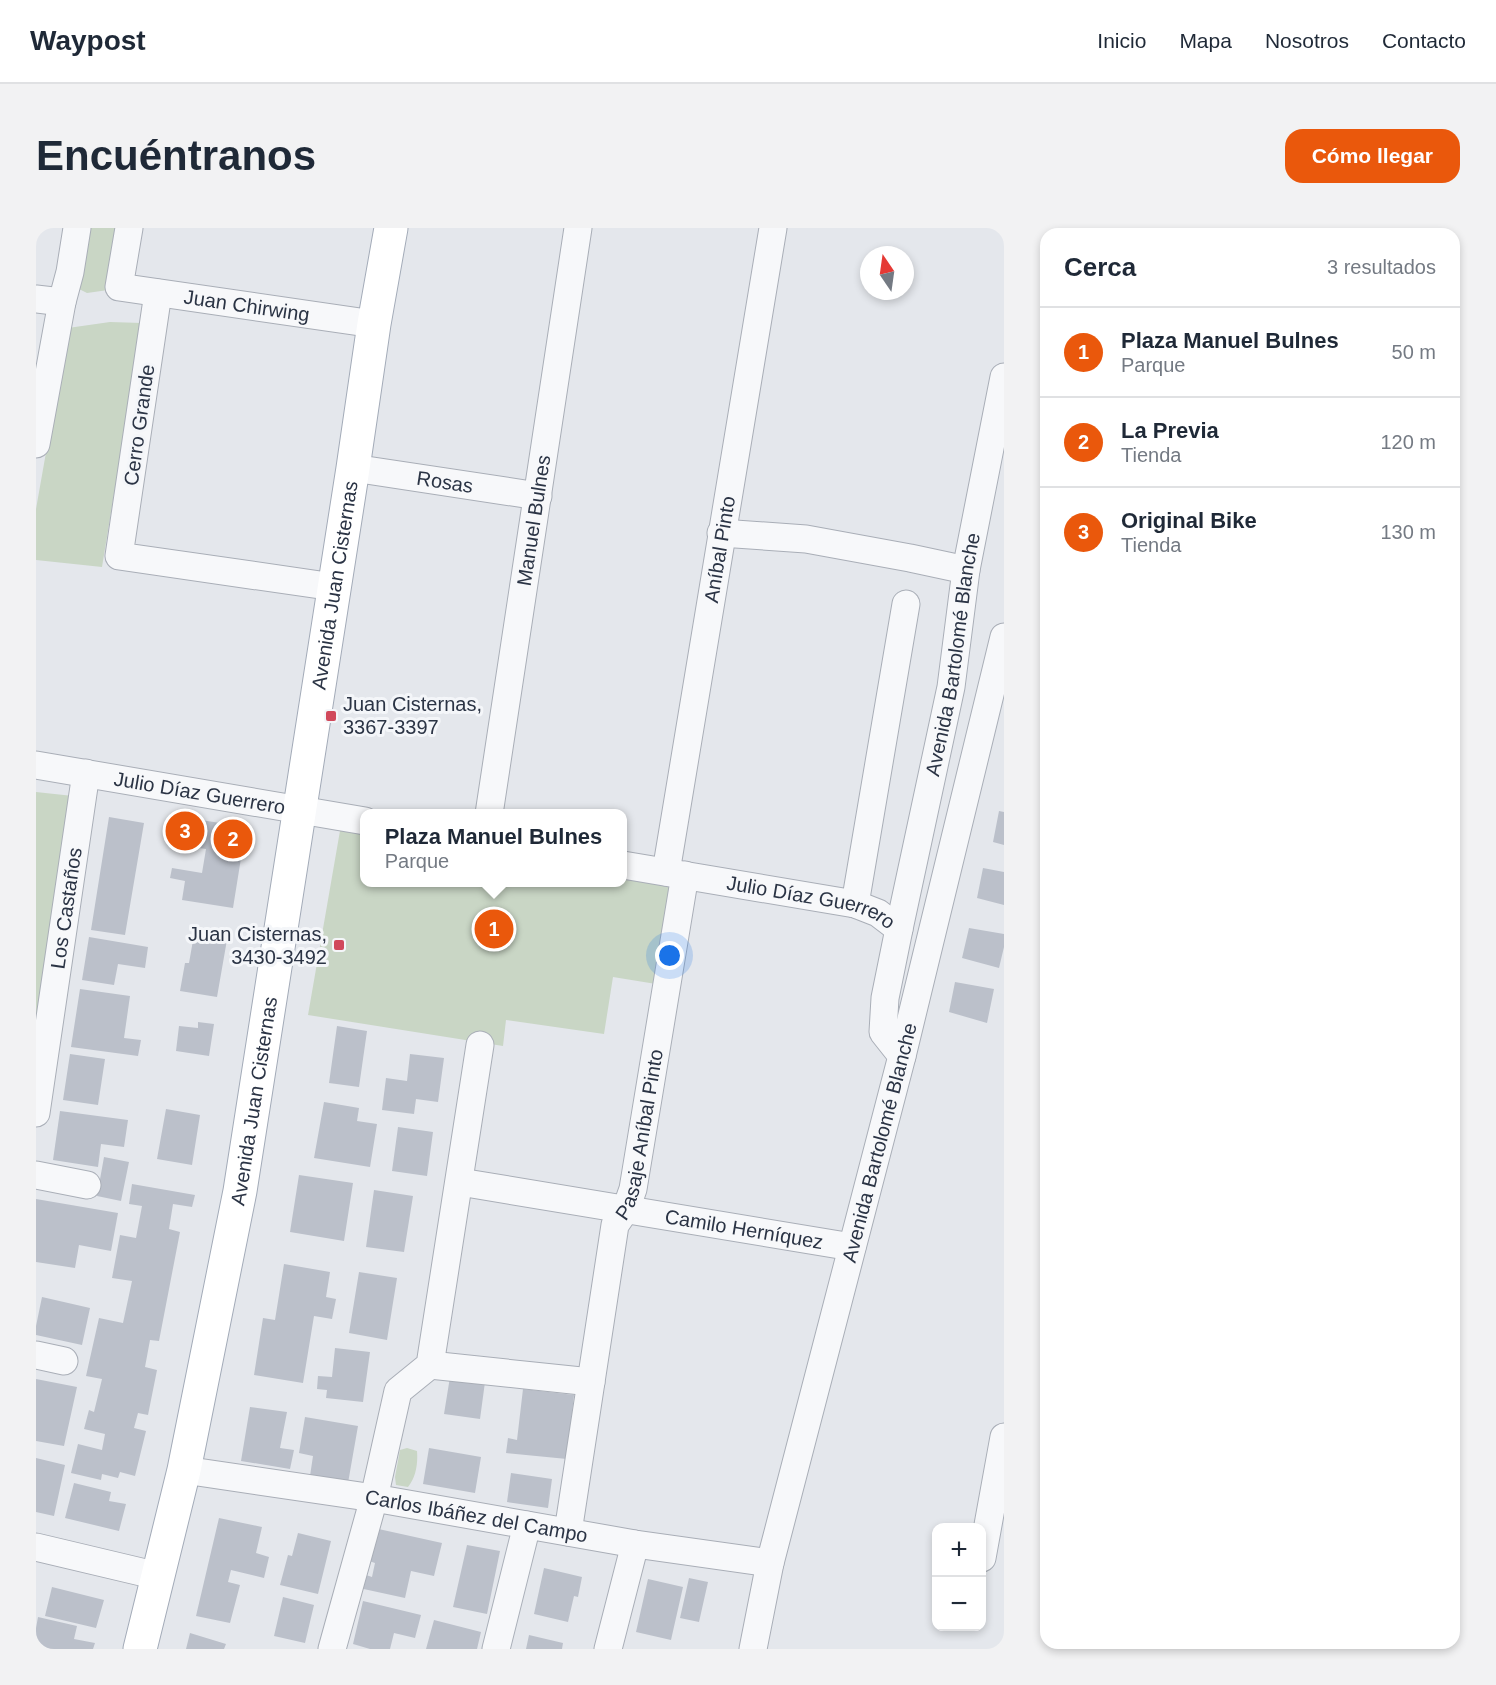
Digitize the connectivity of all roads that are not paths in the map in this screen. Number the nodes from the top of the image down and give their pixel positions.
1 (77, 228) edge
2 (129, 228) edge
3 (391, 228) edge
4 (578, 228) edge
5 (773, 228) edge
6 (158, 293) junction
7 (49, 300) edge
8 (374, 324) junction
9 (1004, 377) edge
10 (36, 444) edge
11 (353, 468) junction
12 (538, 496) junction
13 (721, 533) junction
14 (966, 570) junction
15 (333, 587) junction
16 (906, 604) dead end
17 (1002, 656) edge
18 (36, 765) edge
19 (86, 773) junction
20 (490, 809) edge
21 (300, 810) junction
22 (360, 820) edge
23 (627, 866) edge
24 (676, 874) junction
25 (855, 904) junction
26 (899, 929) junction
27 (480, 1046) dead end
28 (40, 1052) edge
29 (902, 1056) junction
30 (36, 1113) edge
31 (36, 1175) edge
32 (460, 1182) junction
33 (87, 1185) dead end
34 (626, 1209) junction
35 (852, 1247) junction
36 (36, 1355) edge
37 (64, 1361) dead end
38 (430, 1365) junction
39 (591, 1383) junction
40 (1004, 1437) edge
41 (184, 1470) junction
42 (374, 1498) junction
43 (527, 1525) junction
44 (568, 1532) junction
45 (986, 1532) edge
46 (635, 1544) junction
47 (36, 1547) edge
48 (770, 1563) junction
49 (158, 1576) junction
50 (140, 1649) edge
51 (332, 1649) edge
52 (496, 1649) edge
53 (608, 1649) edge
54 (753, 1649) edge

1 - 7 street
2 - 6 street, Juan Chirwing
3 - 8 main road, Avenida Juan Cisternas
4 - 12 street, Manuel Bulnes
5 - 13 street, Aníbal Pinto
6 - 8 street, Juan Chirwing
6 - 15 street, Cerro Grande
7 - 10 street
8 - 11 main road, Avenida Juan Cisternas
9 - 14 street, Avenida Bartolomé Blanche
11 - 12 street, Rosas
11 - 15 main road, Avenida Juan Cisternas
12 - 20 street, Manuel Bulnes
13 - 14 street
13 - 24 street, Aníbal Pinto
14 - 26 street, Avenida Bartolomé Blanche
15 - 21 main road, Avenida Juan Cisternas
16 - 25 street
17 - 29 street, Avenida Bartolomé Blanche
18 - 19 street, Julio Díaz Guerrero
19 - 21 street, Julio Díaz Guerrero
19 - 28 street, Los Castaños
21 - 22 street, Julio Díaz Guerrero
21 - 41 main road, Avenida Juan Cisternas
23 - 24 street, Julio Díaz Guerrero
24 - 25 street, Julio Díaz Guerrero
24 - 34 street, Pasaje Aníbal Pinto
25 - 26 street, Julio Díaz Guerrero
26 - 29 street, Julio Díaz Guerrero
27 - 32 street
28 - 30 street, Los Castaños
29 - 35 street, Avenida Bartolomé Blanche
31 - 33 street
32 - 34 street, Camilo Herníquez
32 - 38 street
34 - 35 street, Camilo Herníquez
34 - 39 street, Pasaje Aníbal Pinto
35 - 48 street, Avenida Bartolomé Blanche
36 - 37 street
38 - 39 street
38 - 42 street
39 - 44 street, Pasaje Aníbal Pinto
40 - 45 street
41 - 42 street, Carlos Ibáñez del Campo
41 - 49 main road, Avenida Juan Cisternas
42 - 43 street, Carlos Ibáñez del Campo
42 - 51 street
43 - 44 street, Carlos Ibáñez del Campo
43 - 52 street
44 - 46 street, Carlos Ibáñez del Campo
46 - 48 street, Carlos Ibáñez del Campo
46 - 53 street
47 - 49 street
48 - 54 street, Avenida Bartolomé Blanche
49 - 50 main road, Avenida Juan Cisternas

